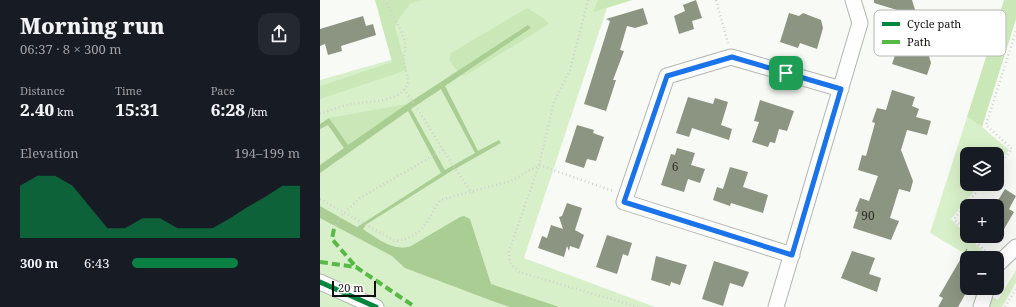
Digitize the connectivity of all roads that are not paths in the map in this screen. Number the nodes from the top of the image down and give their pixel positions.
1 (853, 0) edge
2 (841, 89) junction
3 (1016, 247) edge
4 (792, 255) junction
5 (1004, 258) edge
6 (320, 282) edge
7 (985, 295) edge
8 (376, 307) edge
9 (776, 307) edge
10 (981, 307) edge

1 - 2 street
2 - 4 street
2 - 4 street
3 - 5 street
4 - 9 street
6 - 8 street
7 - 10 street

